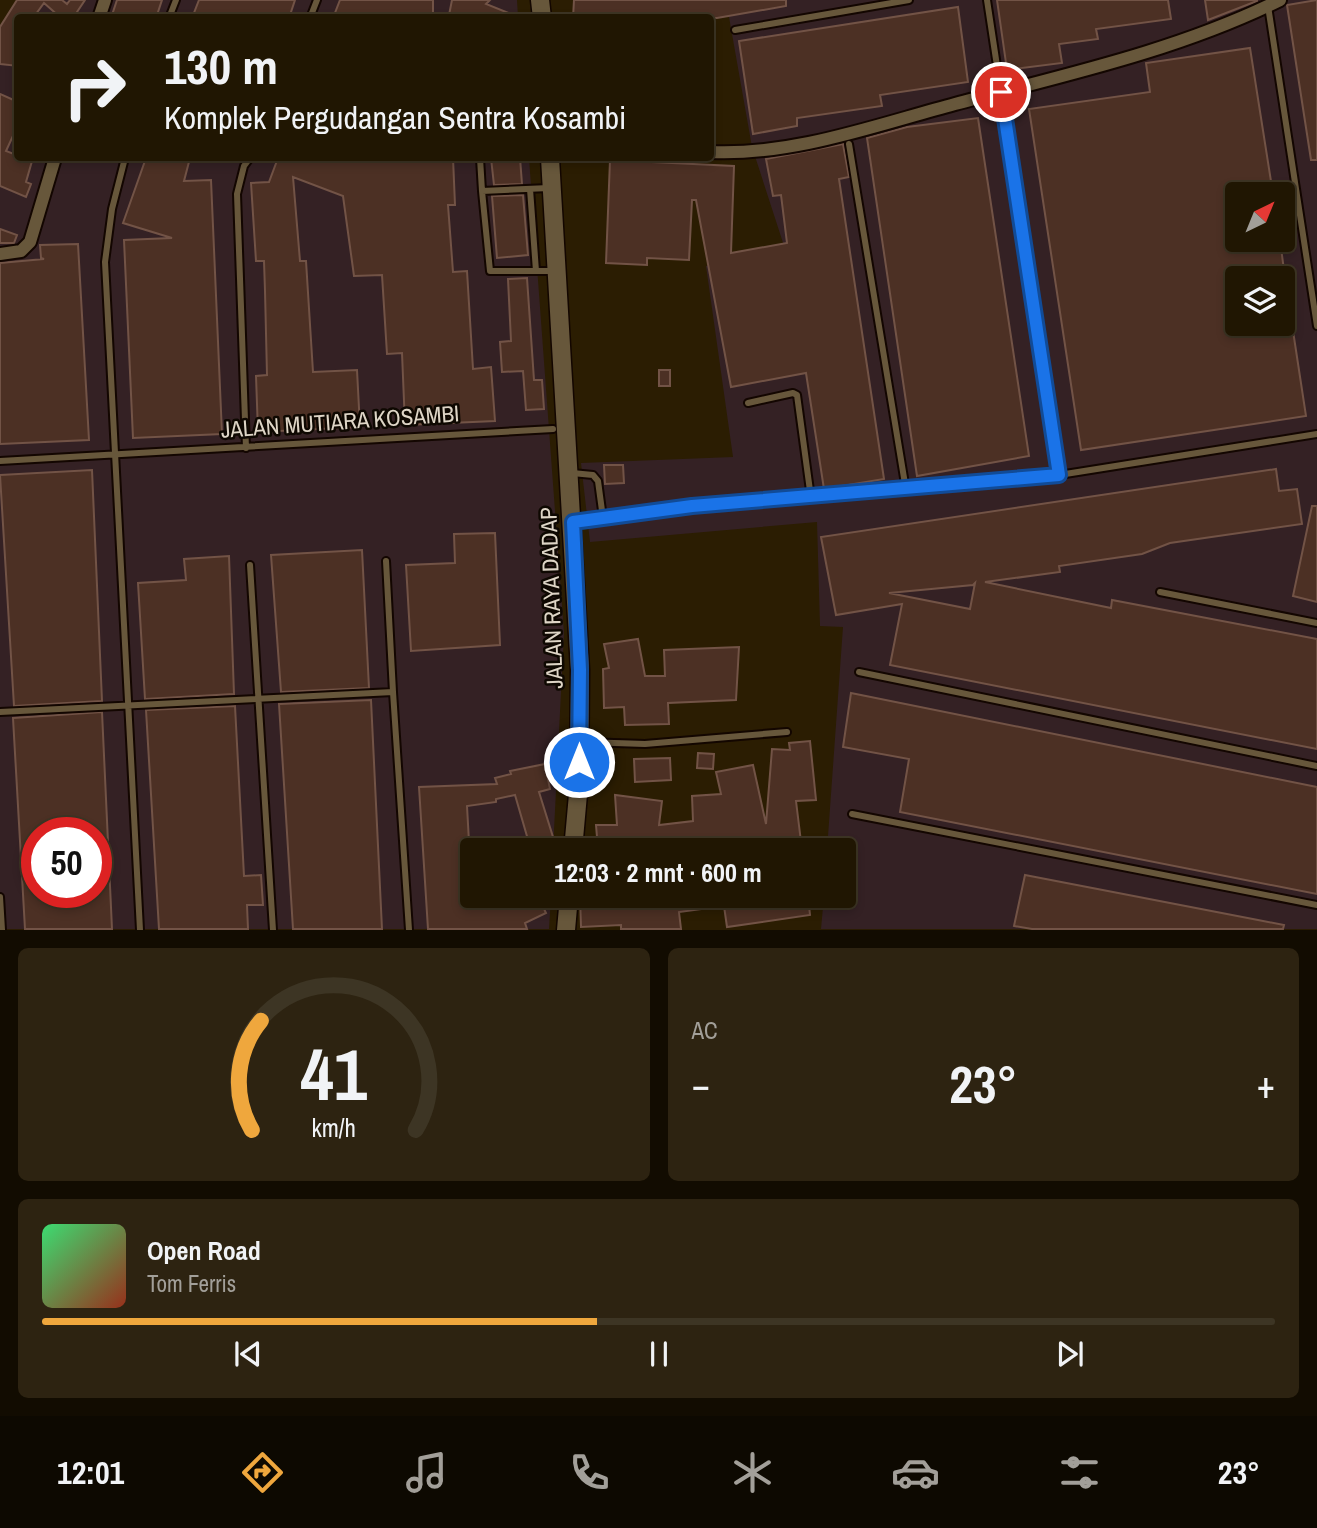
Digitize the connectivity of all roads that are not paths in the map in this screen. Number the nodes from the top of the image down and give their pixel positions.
1 (909, 0) edge
2 (987, 0) edge
3 (1274, 3) edge
4 (735, 30) dead end
5 (1001, 92) junction
6 (849, 144) dead end
7 (714, 152) edge
8 (54, 161) edge
9 (124, 161) edge
10 (248, 161) edge
11 (480, 161) edge
12 (550, 161) edge
13 (552, 188) junction
14 (530, 189) junction
15 (482, 191) junction
16 (0, 254) edge
17 (536, 271) junction
18 (557, 271) junction
19 (1317, 326) edge
20 (748, 403) dead end
21 (560, 428) junction
22 (1317, 434) edge
23 (246, 448) junction
24 (116, 456) junction
25 (0, 461) edge
26 (570, 473) junction
27 (1059, 475) junction
28 (906, 490) junction
29 (811, 498) junction
30 (603, 518) junction
31 (573, 522) junction
32 (386, 561) dead end
33 (250, 565) dead end
34 (1160, 592) dead end
35 (1317, 623) edge
36 (859, 672) dead end
37 (393, 692) junction
38 (259, 698) junction
39 (128, 705) junction
40 (0, 712) edge
41 (787, 732) dead end
42 (579, 741) junction
43 (1317, 766) edge
44 (852, 814) dead end
45 (574, 838) edge
46 (0, 897) edge
47 (1317, 905) edge
48 (568, 908) edge
49 (2, 929) edge
50 (140, 929) edge
51 (273, 929) edge
52 (409, 929) edge
53 (566, 929) edge

1 - 4 lane
2 - 5 lane
3 - 5 street
3 - 19 lane
5 - 7 street
5 - 27 lane
6 - 28 lane
8 - 16 street
9 - 24 lane
10 - 23 lane
11 - 15 lane
12 - 13 main road, JALAN RAYA DADAP
13 - 14 lane
13 - 18 main road, JALAN RAYA DADAP
14 - 15 lane
14 - 17 lane
15 - 17 lane
17 - 18 lane
18 - 21 main road, JALAN RAYA DADAP
20 - 29 lane
21 - 23 lane, JALAN MUTIARA KOSAMBI
21 - 26 main road, JALAN RAYA DADAP
22 - 27 lane
23 - 24 lane, JALAN MUTIARA KOSAMBI
24 - 25 lane, JALAN MUTIARA KOSAMBI
24 - 39 lane
26 - 30 lane
26 - 31 main road, JALAN RAYA DADAP
27 - 28 lane
28 - 29 lane
29 - 30 lane
30 - 31 lane
31 - 42 main road, JALAN RAYA DADAP
32 - 37 lane
33 - 38 lane
34 - 35 lane
36 - 43 lane
37 - 38 lane
37 - 52 lane
38 - 39 lane
38 - 51 lane
39 - 40 lane
39 - 50 lane
41 - 42 lane
42 - 45 main road, JALAN RAYA DADAP
44 - 47 lane
46 - 49 lane
48 - 53 main road

